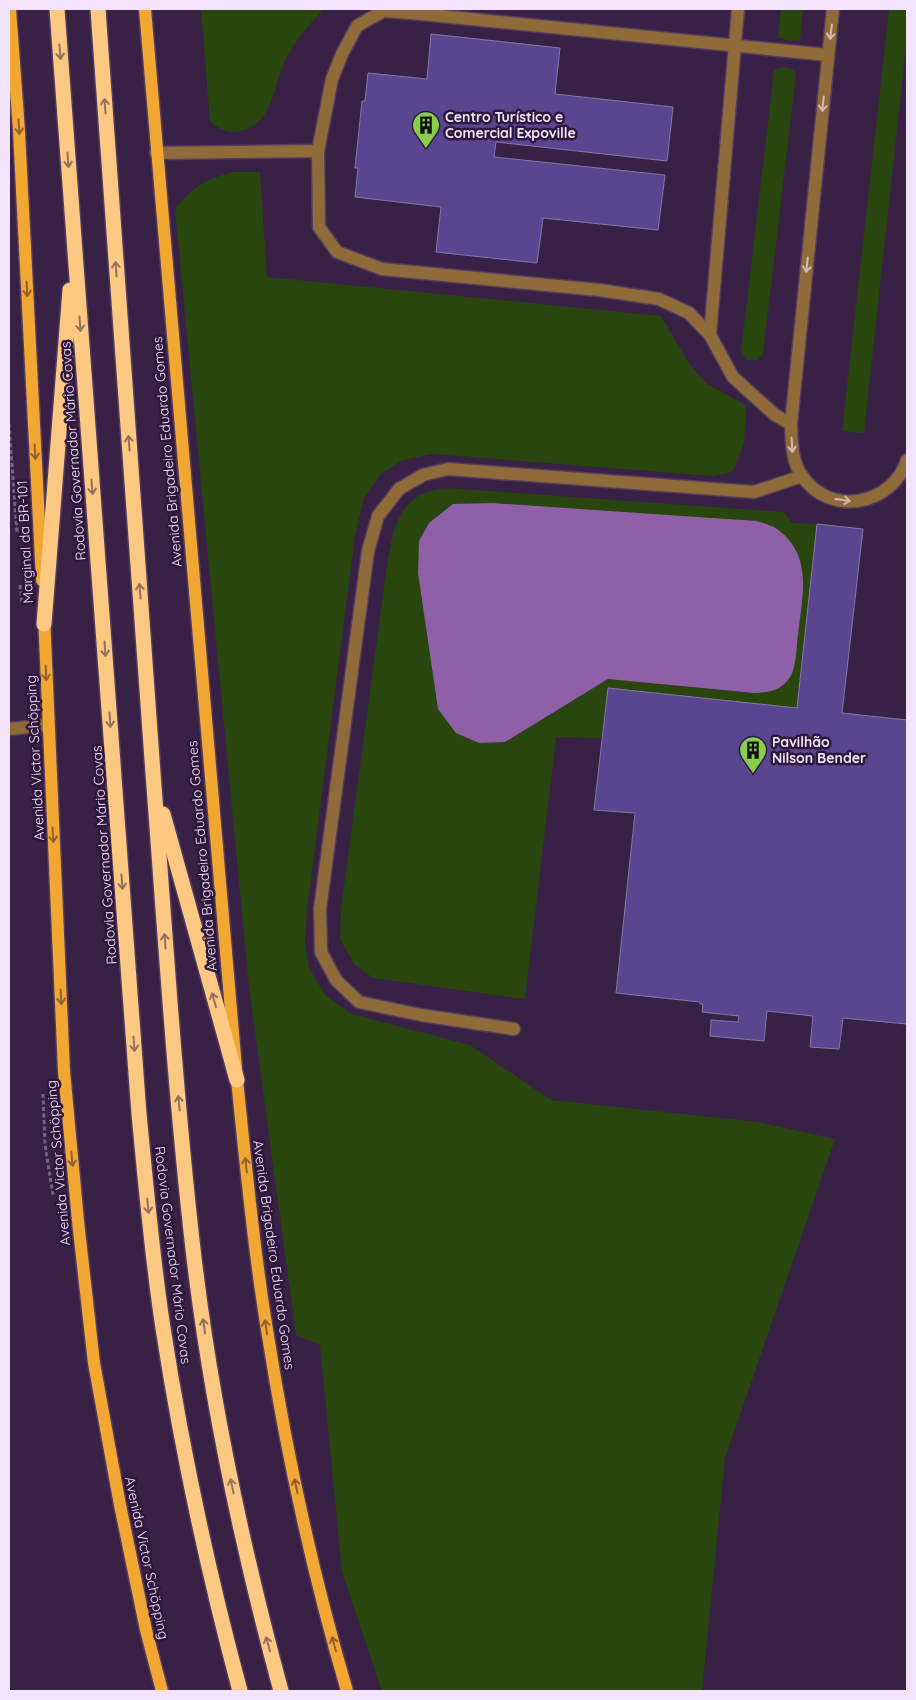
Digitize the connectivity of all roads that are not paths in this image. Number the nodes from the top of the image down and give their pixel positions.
1 (10, 9) edge
2 (57, 9) edge
3 (98, 9) edge
4 (145, 9) edge
5 (738, 9) edge
6 (833, 9) edge
7 (734, 46) junction
8 (828, 55) junction
9 (318, 151) junction
10 (156, 153) junction
11 (73, 241) junction
12 (710, 335) junction
13 (790, 424) junction
14 (907, 460) edge
15 (802, 476) junction
16 (44, 624) junction
17 (48, 726) junction
18 (9, 729) edge
19 (154, 779) junction
20 (514, 1029) dead end
21 (237, 1080) junction
22 (162, 1691) edge
23 (240, 1691) edge
24 (281, 1691) edge
25 (347, 1691) edge

1 -> 16 main road, Marginal da BR-101
2 -> 11 highway, Rodovia Governador Mário Covas
19 -> 3 highway, Rodovia Governador Mário Covas
4 - 10 main road, Avenida Brigadeiro Eduardo Gomes
5 - 7 street
6 -> 8 street
7 - 8 street
7 - 9 street
7 - 12 street
8 -> 13 street
9 - 10 street
9 - 12 street
10 - 21 main road, Avenida Brigadeiro Eduardo Gomes
11 - 16 highway
11 -> 23 highway, Rodovia Governador Mário Covas
12 - 13 street
13 -> 15 street
15 -> 14 street
15 - 20 street
16 -> 17 main road, Avenida Victor Schöpping
17 - 18 street
17 -> 22 main road, Avenida Victor Schöpping
21 -> 19 highway
24 -> 19 highway, Rodovia Governador Mário Covas
25 -> 21 main road, Avenida Brigadeiro Eduardo Gomes

